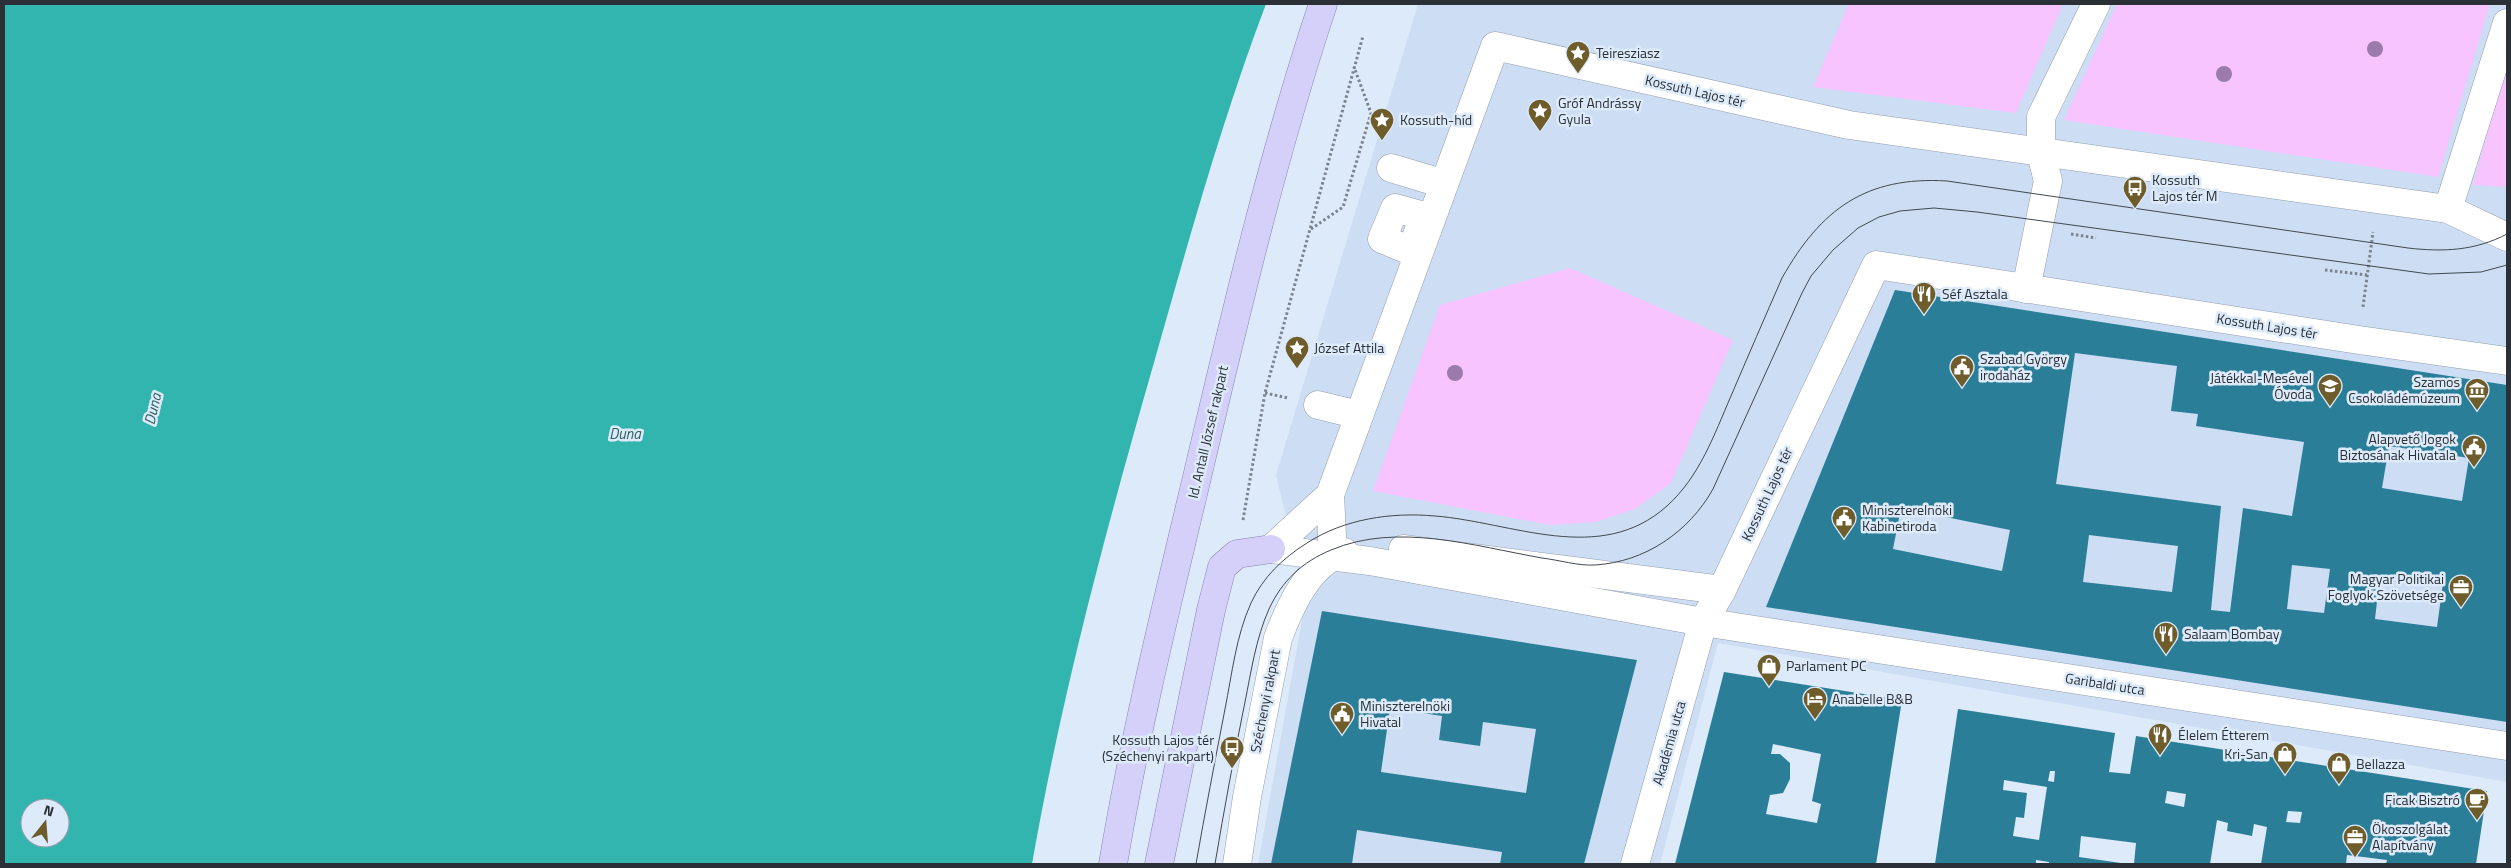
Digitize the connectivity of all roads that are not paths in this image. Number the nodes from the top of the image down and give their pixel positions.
1 (1322, 4) edge
2 (2096, 4) edge
3 (2507, 23) edge
4 (2041, 153) junction
5 (1391, 168) dead end
6 (1444, 184) junction
7 (2448, 209) junction
8 (2507, 237) edge
9 (2026, 289) junction
10 (2507, 361) edge
11 (1318, 405) dead end
12 (1359, 415) junction
13 (1330, 495) junction
14 (1271, 549) junction
15 (1333, 556) junction
16 (1722, 590) junction
17 (1703, 622) junction
18 (2507, 746) edge
19 (1113, 864) edge
20 (1159, 864) edge
21 (1237, 864) edge
22 (1635, 864) edge

1 - 19 main road, Id. Antall József rakpart
2 - 4 street
3 - 7 street
4 - 6 street, Kossuth Lajos tér
4 - 7 street, Kossuth Lajos tér
4 - 9 street
5 - 6 street
6 - 12 street, Kossuth Lajos tér
7 - 8 street, Kossuth Lajos tér
9 - 10 street, Kossuth Lajos tér
9 - 16 street, Kossuth Lajos tér
11 - 12 street
12 - 13 street, Kossuth Lajos tér
13 - 14 street, Kossuth Lajos tér
13 - 15 street, Kossuth Lajos tér
14 - 15 street
14 - 20 main road
15 - 16 street
15 - 17 street
15 - 21 street, Széchenyi rakpart
16 - 17 street, Kossuth Lajos tér
17 - 18 street, Garibaldi utca
17 - 22 street, Akadémia utca

